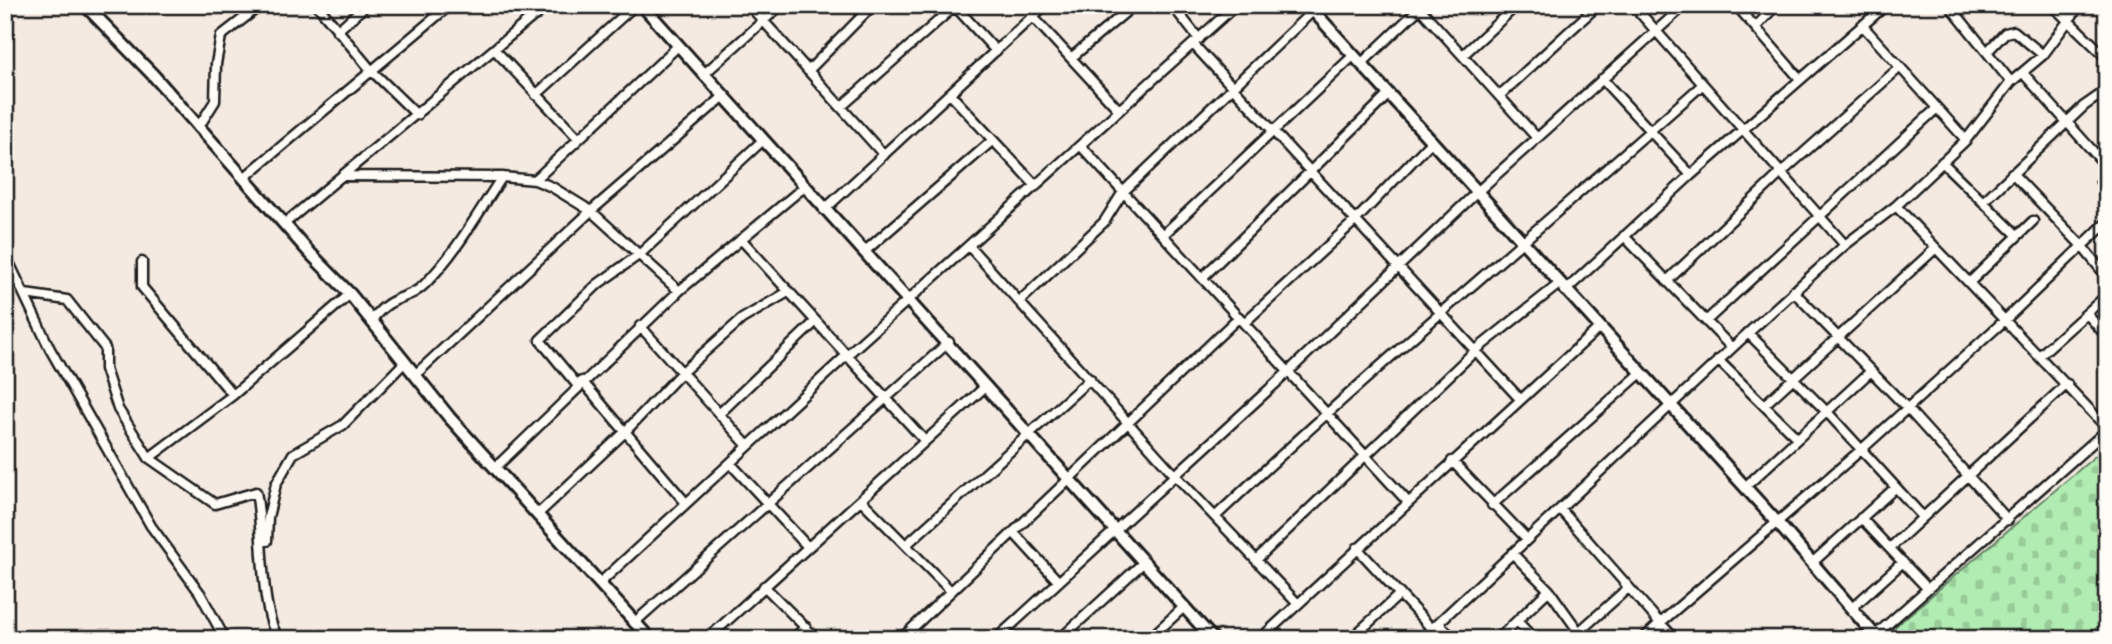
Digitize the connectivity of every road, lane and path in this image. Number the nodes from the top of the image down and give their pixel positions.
1 (85, 5) edge
2 (261, 5) edge
3 (317, 5) edge
4 (366, 5) edge
5 (450, 5) edge
6 (528, 5) edge
7 (547, 5) edge
8 (635, 5) edge
9 (642, 5) edge
10 (749, 5) edge
11 (781, 5) edge
12 (873, 5) edge
13 (1045, 5) edge
14 (1134, 5) edge
15 (1172, 5) edge
16 (1236, 5) edge
17 (1517, 5) edge
18 (1598, 5) edge
19 (1633, 5) edge
20 (1685, 5) edge
21 (1736, 5) edge
22 (1776, 5) edge
23 (1886, 5) edge
24 (2052, 5) edge
25 (2080, 5) edge
26 (955, 6) edge
27 (1420, 6) edge
28 (1313, 7) edge
29 (1955, 7) edge
30 (537, 15) junction
31 (1033, 16) junction
32 (763, 21) junction
33 (2068, 22) junction
34 (1862, 24) junction
35 (1756, 27) junction
36 (1656, 30) junction
37 (337, 31) junction
38 (1196, 42) junction
39 (678, 47) junction
40 (495, 51) junction
41 (996, 51) junction
42 (1987, 52) junction
43 (1463, 55) junction
44 (2043, 55) junction
45 (1071, 58) junction
46 (2107, 58) edge
47 (1357, 60) junction
48 (1899, 68) junction
49 (371, 70) junction
50 (808, 71) junction
51 (2023, 73) junction
52 (703, 75) junction
53 (1602, 79) junction
54 (1800, 79) junction
55 (2011, 82) junction
56 (1702, 85) junction
57 (1234, 86) junction
58 (2107, 90) edge
59 (950, 94) junction
60 (536, 95) junction
61 (1388, 95) junction
62 (1499, 96) junction
63 (723, 97) junction
64 (841, 107) junction
65 (1936, 109) junction
66 (1119, 110) junction
67 (417, 115) junction
68 (2067, 123) junction
69 (198, 128) junction
70 (1273, 129) junction
71 (1650, 131) junction
72 (1741, 131) junction
73 (1537, 138) junction
74 (579, 139) junction
75 (993, 140) junction
76 (1966, 140) junction
77 (762, 141) junction
78 (1430, 143) junction
79 (1082, 146) junction
80 (884, 155) junction
81 (1942, 162) junction
82 (2107, 167) edge
83 (1310, 169) junction
84 (2012, 173) junction
85 (1780, 174) junction
86 (1691, 175) junction
87 (344, 176) junction
88 (2107, 176) edge
89 (244, 177) junction
90 (502, 177) junction
91 (535, 180) junction
92 (1037, 186) junction
93 (804, 187) junction
94 (1123, 192) junction
95 (2107, 192) edge
96 (1476, 193) junction
97 (1983, 202) junction
98 (1896, 206) junction
99 (824, 209) junction
100 (591, 211) junction
101 (1820, 217) junction
102 (1356, 220) junction
103 (2034, 221) dead end
104 (2107, 222) edge
105 (284, 224) junction
106 (1163, 235) junction
107 (2017, 235) junction
108 (1624, 236) junction
109 (741, 239) junction
110 (1523, 244) junction
111 (1845, 244) junction
112 (2081, 245) junction
113 (969, 246) junction
114 (1936, 248) junction
115 (864, 253) junction
116 (5, 254) edge
117 (640, 254) junction
118 (142, 262) dead end
119 (1400, 268) junction
120 (2107, 277) edge
121 (1202, 278) junction
122 (1667, 281) junction
123 (1969, 283) junction
124 (1562, 288) junction
125 (679, 291) junction
126 (1793, 291) junction
127 (788, 292) junction
128 (25, 294) junction
129 (350, 294) junction
130 (2107, 295) edge
131 (908, 301) junction
132 (1020, 301) junction
133 (1440, 312) junction
134 (2087, 314) junction
135 (372, 320) junction
136 (1241, 320) junction
137 (2005, 320) junction
138 (1706, 321) junction
139 (815, 322) junction
140 (640, 326) junction
141 (1599, 328) junction
142 (1748, 333) junction
143 (1838, 337) junction
144 (2107, 337) edge
145 (948, 342) junction
146 (1732, 348) junction
147 (1476, 350) junction
148 (847, 355) junction
149 (2039, 356) junction
150 (1718, 360) junction
151 (405, 362) junction
152 (1871, 372) junction
153 (681, 373) junction
154 (1287, 373) junction
155 (1641, 373) junction
156 (415, 375) junction
157 (1090, 379) junction
158 (1792, 379) junction
159 (580, 384) junction
160 (2067, 384) junction
161 (986, 386) junction
162 (233, 394) junction
163 (884, 398) junction
164 (1520, 400) junction
165 (1670, 404) junction
166 (1764, 405) junction
167 (1907, 408) junction
168 (1326, 412) junction
169 (1827, 412) junction
170 (719, 414) junction
171 (1128, 422) junction
172 (2107, 429) edge
173 (624, 433) junction
174 (1028, 434) junction
175 (1797, 438) junction
176 (925, 441) junction
177 (748, 446) junction
178 (1861, 450) junction
179 (1364, 454) junction
180 (149, 458) junction
181 (1452, 461) junction
182 (730, 463) junction
183 (496, 467) junction
184 (1174, 474) junction
185 (1967, 475) junction
186 (1069, 480) junction
187 (1745, 487) junction
188 (1895, 488) junction
189 (861, 500) junction
190 (1407, 501) junction
191 (686, 503) junction
192 (767, 503) junction
193 (1492, 505) junction
194 (1561, 510) junction
195 (538, 514) junction
196 (1216, 516) junction
197 (1922, 516) junction
198 (1861, 518) junction
199 (2008, 520) junction
200 (1776, 521) junction
201 (1115, 528) junction
202 (1013, 532) junction
203 (1527, 539) junction
204 (906, 545) junction
205 (808, 547) junction
206 (1357, 548) junction
207 (1890, 548) junction
208 (1512, 553) junction
209 (1256, 560) junction
210 (1144, 561) junction
211 (1903, 562) junction
212 (1812, 563) junction
213 (265, 572) junction
214 (1058, 581) junction
215 (600, 583) junction
216 (764, 586) junction
217 (1628, 588) junction
218 (1927, 588) junction
219 (1549, 590) junction
220 (951, 591) junction
221 (1400, 594) junction
222 (1298, 604) junction
223 (1185, 606) junction
224 (1852, 608) junction
225 (1517, 621) junction
226 (634, 623) junction
227 (1660, 623) junction
228 (1435, 626) junction
229 (806, 627) junction
230 (1579, 632) junction
231 (2107, 632) edge
232 (1875, 638) edge
233 (225, 639) edge
234 (279, 639) edge
235 (650, 639) edge
236 (707, 639) edge
237 (793, 639) edge
238 (817, 639) edge
239 (901, 639) edge
240 (996, 639) edge
241 (1060, 639) edge
242 (1149, 639) edge
243 (1213, 639) edge
244 (1260, 639) edge
245 (1351, 639) edge
246 (1421, 639) edge
247 (1453, 639) edge
248 (1498, 639) edge
249 (1534, 639) edge
250 (1571, 639) edge
251 (1643, 639) edge
252 (1675, 639) edge
253 (2099, 639) edge

1 - 69 street
2 - 69 street
3 - 37 street
4 - 37 street
5 - 49 street
6 - 30 street
7 - 30 street
8 - 60 street
9 - 39 street
10 - 32 street
11 - 32 street
12 - 50 street
13 - 31 street
14 - 45 street
15 - 38 street
16 - 38 street
17 - 43 street
18 - 62 street
19 - 36 street
20 - 36 street
21 - 35 street
22 - 35 street
23 - 34 street
24 - 33 street
25 - 33 street
26 - 41 street
26 - 64 street
27 - 43 street
27 - 47 street
28 - 47 street
28 - 57 street
29 - 42 street
30 - 40 street
31 - 41 street
31 - 45 street
32 - 50 street
32 - 52 street
33 - 44 street
33 - 46 street
34 - 48 street
34 - 54 street
35 - 54 street
36 - 53 street
36 - 56 street
37 - 49 street
38 - 57 street
38 - 66 street
39 - 52 street
39 - 74 street
40 - 60 street
40 - 67 street
41 - 59 street
42 - 44 street
42 - 55 street
43 - 62 street
44 - 51 street
45 - 66 street
47 - 61 street
47 - 70 street
48 - 65 street
48 - 85 street
49 - 67 street
49 - 89 street
50 - 64 street
51 - 55 street
51 - 68 street
52 - 63 street
53 - 71 street
53 - 73 street
54 - 72 street
55 - 76 street
56 - 71 street
56 - 72 street
57 - 70 street
57 - 94 street
58 - 68 street
59 - 75 street
59 - 80 street
60 - 74 street
61 - 78 street
61 - 83 street
62 - 73 street
63 - 77 street
63 - 100 street
64 - 80 street
65 - 76 street
65 - 101 street
66 - 79 street
67 - 87 street
68 - 82 street
68 - 84 street
69 - 89 street
70 - 83 street
70 - 106 street
71 - 86 street
71 - 110 street
72 - 85 street
72 - 86 street
73 - 96 street
74 - 91 street
75 - 92 street
75 - 115 street
76 - 81 street
77 - 93 street
77 - 117 street
78 - 96 street
78 - 102 street
79 - 92 street
79 - 94 street
80 - 99 street
81 - 97 street
81 - 98 street
83 - 102 street
83 - 121 street
84 - 97 street
84 - 112 street
85 - 101 street
85 - 122 street
86 - 108 street
87 - 90 street
87 - 105 street
88 - 95 street
89 - 105 street
90 - 91 street
90 - 135 street
91 - 100 street
92 - 113 street
93 - 99 street
93 - 109 street
94 - 106 street
94 - 132 street
96 - 110 street
96 - 119 street
97 - 107 street
98 - 111 street
98 - 114 street
99 - 115 street
100 - 117 street
100 - 156 street
101 - 111 street
101 - 138 street
102 - 119 street
102 - 136 street
103 - 107 street
104 - 112 street
105 - 129 street
106 - 121 street
107 - 123 street
108 - 122 street
108 - 124 street
109 - 125 street
109 - 127 street
110 - 124 street
110 - 133 street
111 - 126 street
112 - 120 street
112 - 137 street
113 - 131 street
113 - 132 street
114 - 123 street
114 - 143 street
115 - 131 street
116 - 128 street
117 - 125 street
117 - 159 street
118 - 162 street
119 - 133 street
119 - 154 street
121 - 136 street
122 - 138 street
123 - 137 street
124 - 141 street
124 - 147 street
125 - 140 street
126 - 142 street
126 - 143 street
127 - 139 street
127 - 153 street
128 - 180 street
128 - 233 street
129 - 135 street
129 - 162 street
130 - 134 street
131 - 145 street
131 - 148 street
132 - 157 street
133 - 147 street
133 - 168 street
134 - 144 street
134 - 149 street
135 - 151 street
136 - 154 street
136 - 171 street
137 - 149 street
137 - 167 street
138 - 146 street
139 - 148 street
139 - 170 street
140 - 153 street
140 - 159 street
141 - 155 street
141 - 164 street
142 - 146 street
142 - 158 street
143 - 152 street
143 - 158 street
145 - 161 street
145 - 163 street
146 - 150 street
147 - 164 street
147 - 179 street
148 - 163 street
148 - 177 street
149 - 160 street
150 - 165 street
150 - 166 street
151 - 156 street
151 - 213 street
152 - 167 street
152 - 169 street
153 - 170 street
153 - 173 street
154 - 168 street
154 - 184 street
155 - 165 street
155 - 193 street
156 - 183 street
157 - 171 street
157 - 174 street
158 - 166 street
158 - 169 street
159 - 173 street
159 - 183 street
160 - 172 street
160 - 185 street
161 - 174 street
161 - 176 street
162 - 180 street
163 - 176 street
163 - 192 street
164 - 181 street
165 - 187 street
165 - 194 street
166 - 175 street
167 - 178 street
167 - 185 street
168 - 179 street
168 - 196 street
169 - 175 street
169 - 178 street
170 - 177 street
171 - 184 street
171 - 186 street
172 - 199 street
173 - 191 street
173 - 195 street
174 - 186 street
174 - 204 street
175 - 187 street
176 - 189 street
177 - 182 street
178 - 188 street
178 - 200 street
179 - 190 street
179 - 209 street
180 - 213 street
181 - 190 street
181 - 193 street
182 - 191 street
182 - 192 street
183 - 195 street
184 - 196 street
184 - 201 street
185 - 197 street
185 - 199 street
186 - 201 street
186 - 202 street
187 - 200 street
188 - 197 street
188 - 198 street
189 - 204 street
189 - 205 street
190 - 206 street
191 - 215 street
192 - 205 street
192 - 226 street
193 - 203 street
194 - 203 street
194 - 217 street
195 - 215 street
196 - 209 street
197 - 207 street
198 - 207 street
198 - 212 street
199 - 218 street
200 - 212 street
200 - 227 street
201 - 210 street
201 - 214 street
202 - 214 street
202 - 220 street
203 - 208 street
204 - 220 street
205 - 216 street
206 - 221 street
206 - 222 street
207 - 211 street
208 - 219 street
208 - 228 street
209 - 222 street
210 - 223 street
210 - 241 street
211 - 218 street
211 - 224 street
212 - 224 street
213 - 234 street
214 - 240 street
215 - 226 street
216 - 229 street
216 - 236 street
217 - 227 street
217 - 230 street
218 - 232 street
219 - 225 street
219 - 230 street
220 - 239 street
221 - 228 street
221 - 245 street
222 - 244 street
223 - 242 street
223 - 243 street
224 - 232 street
225 - 248 street
225 - 249 street
226 - 235 street
227 - 251 street
227 - 252 street
228 - 246 street
228 - 247 street
229 - 237 street
229 - 238 street
230 - 250 street
231 - 253 street

